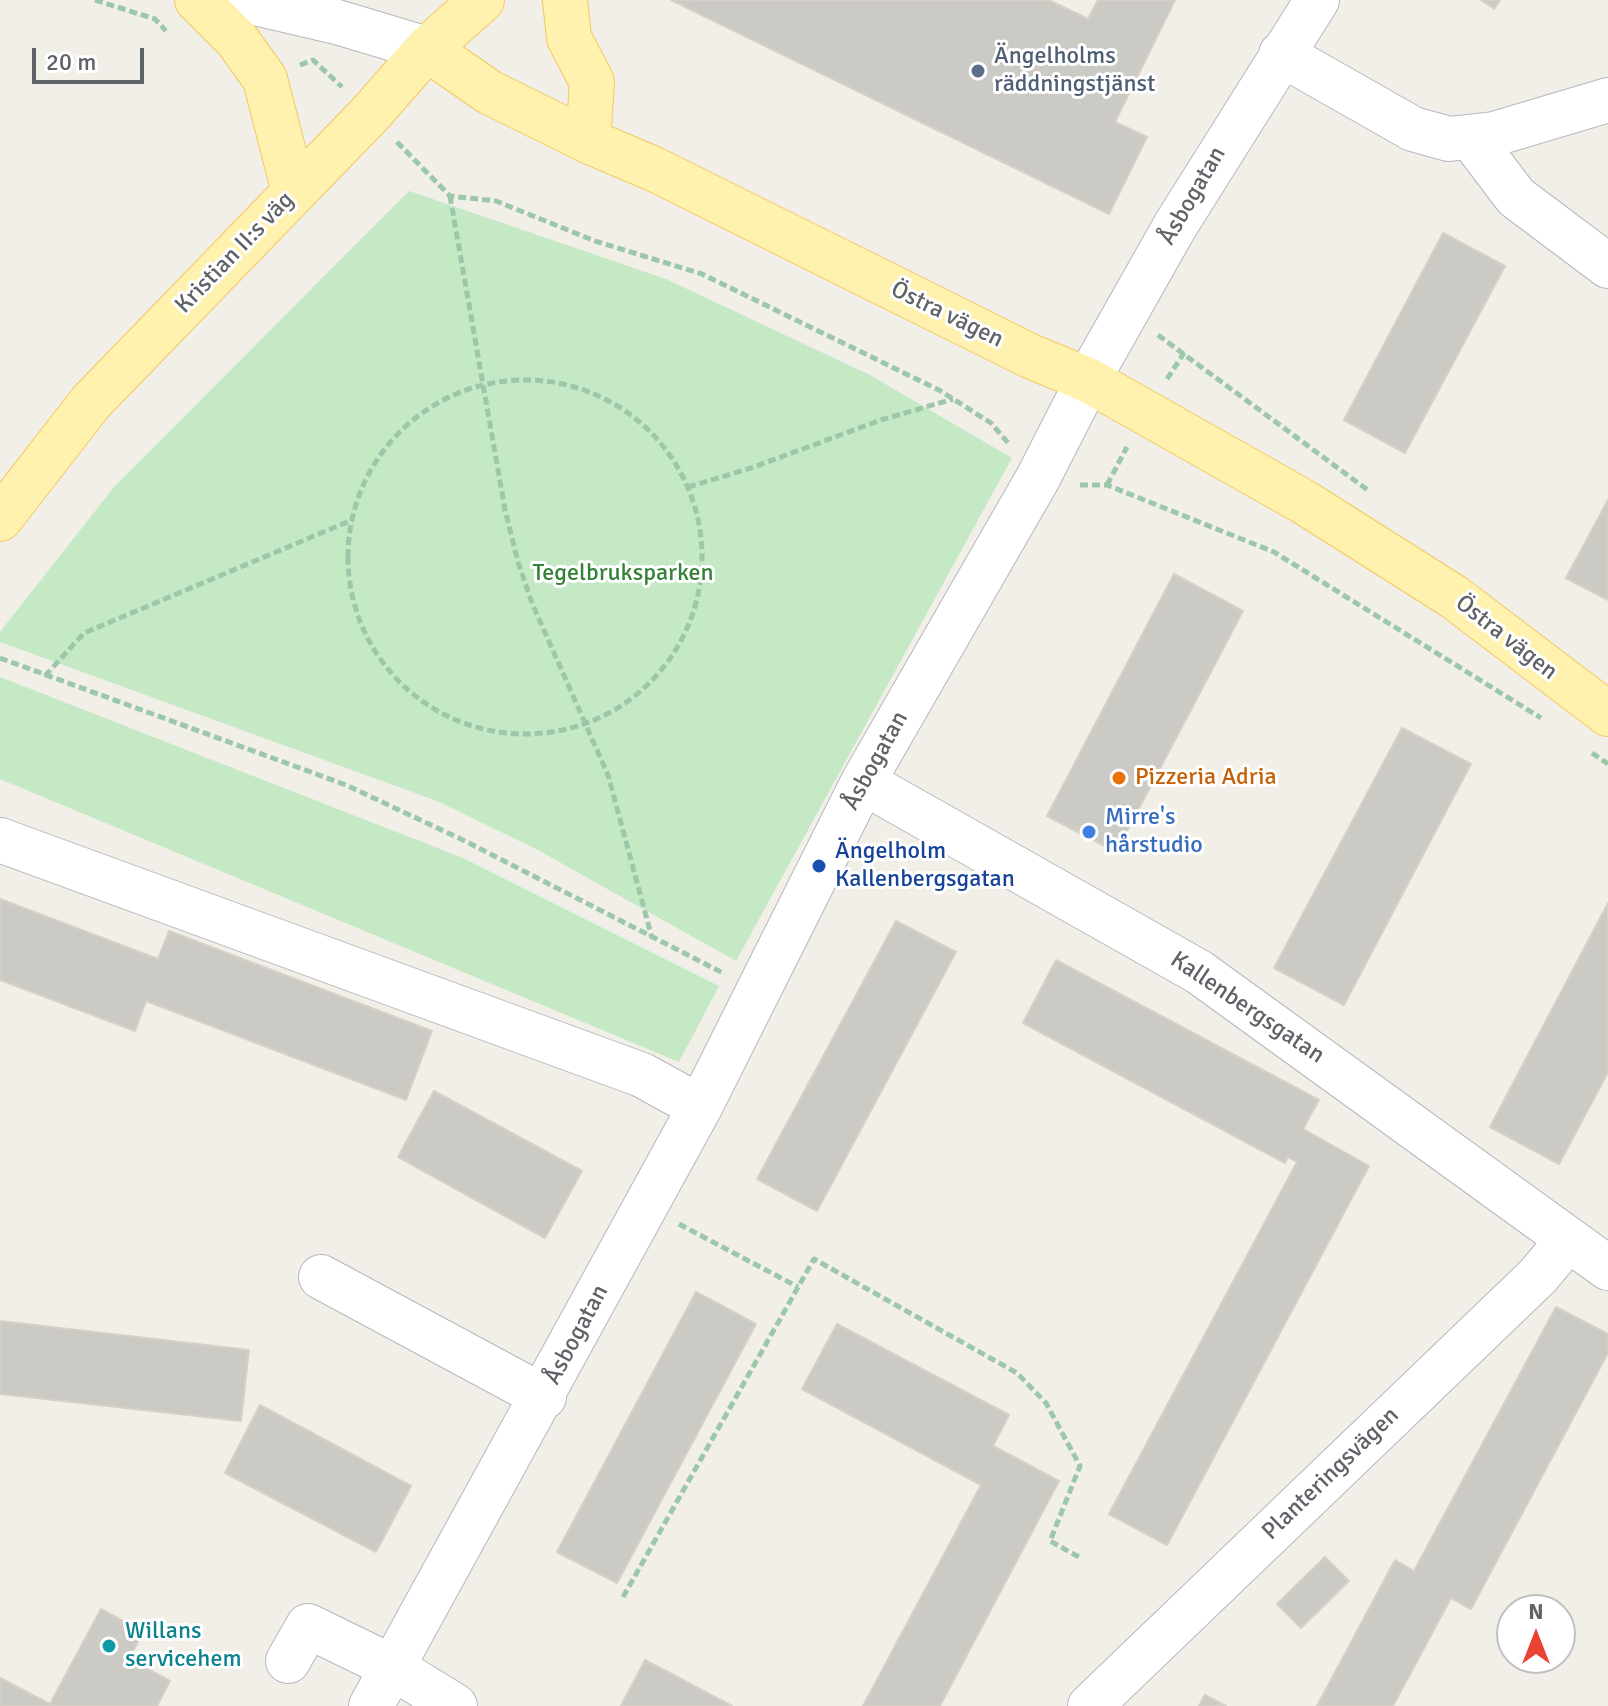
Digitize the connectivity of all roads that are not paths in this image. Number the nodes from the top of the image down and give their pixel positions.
1 (197, 0) edge
2 (243, 0) edge
3 (482, 0) edge
4 (565, 0) edge
5 (1317, 0) edge
6 (427, 49) junction
7 (1281, 54) junction
8 (1608, 100) edge
9 (1472, 139) junction
10 (588, 141) junction
11 (294, 192) junction
12 (1608, 266) edge
13 (1088, 380) junction
14 (0, 519) edge
15 (1597, 732) edge
16 (863, 782) junction
17 (0, 840) edge
18 (700, 1107) junction
19 (1568, 1240) junction
20 (1608, 1268) edge
21 (321, 1277) dead end
22 (544, 1397) junction
23 (288, 1661) dead end
24 (392, 1667) junction
25 (371, 1706) edge
26 (455, 1706) edge
27 (1090, 1706) edge

1 - 11 main road
2 - 6 street, Östra vägen
3 - 6 main road, Kristian II:s väg
4 - 10 main road
5 - 7 street, Åsbogatan
6 - 10 main road, Östra vägen
6 - 11 main road, Kristian II:s väg
7 - 9 street
7 - 13 street, Åsbogatan
8 - 9 street
9 - 12 street
10 - 13 main road, Östra vägen
11 - 14 main road, Kristian II:s väg
13 - 15 main road, Östra vägen
13 - 16 street, Åsbogatan
16 - 18 street, Åsbogatan
16 - 19 street, Kallenbergsgatan
17 - 18 street
18 - 22 street, Åsbogatan
19 - 20 street, Kallenbergsgatan
19 - 27 street, Planteringsvägen
21 - 22 street
22 - 24 street, Åsbogatan
23 - 24 street
24 - 25 street, Åsbogatan
24 - 26 street

